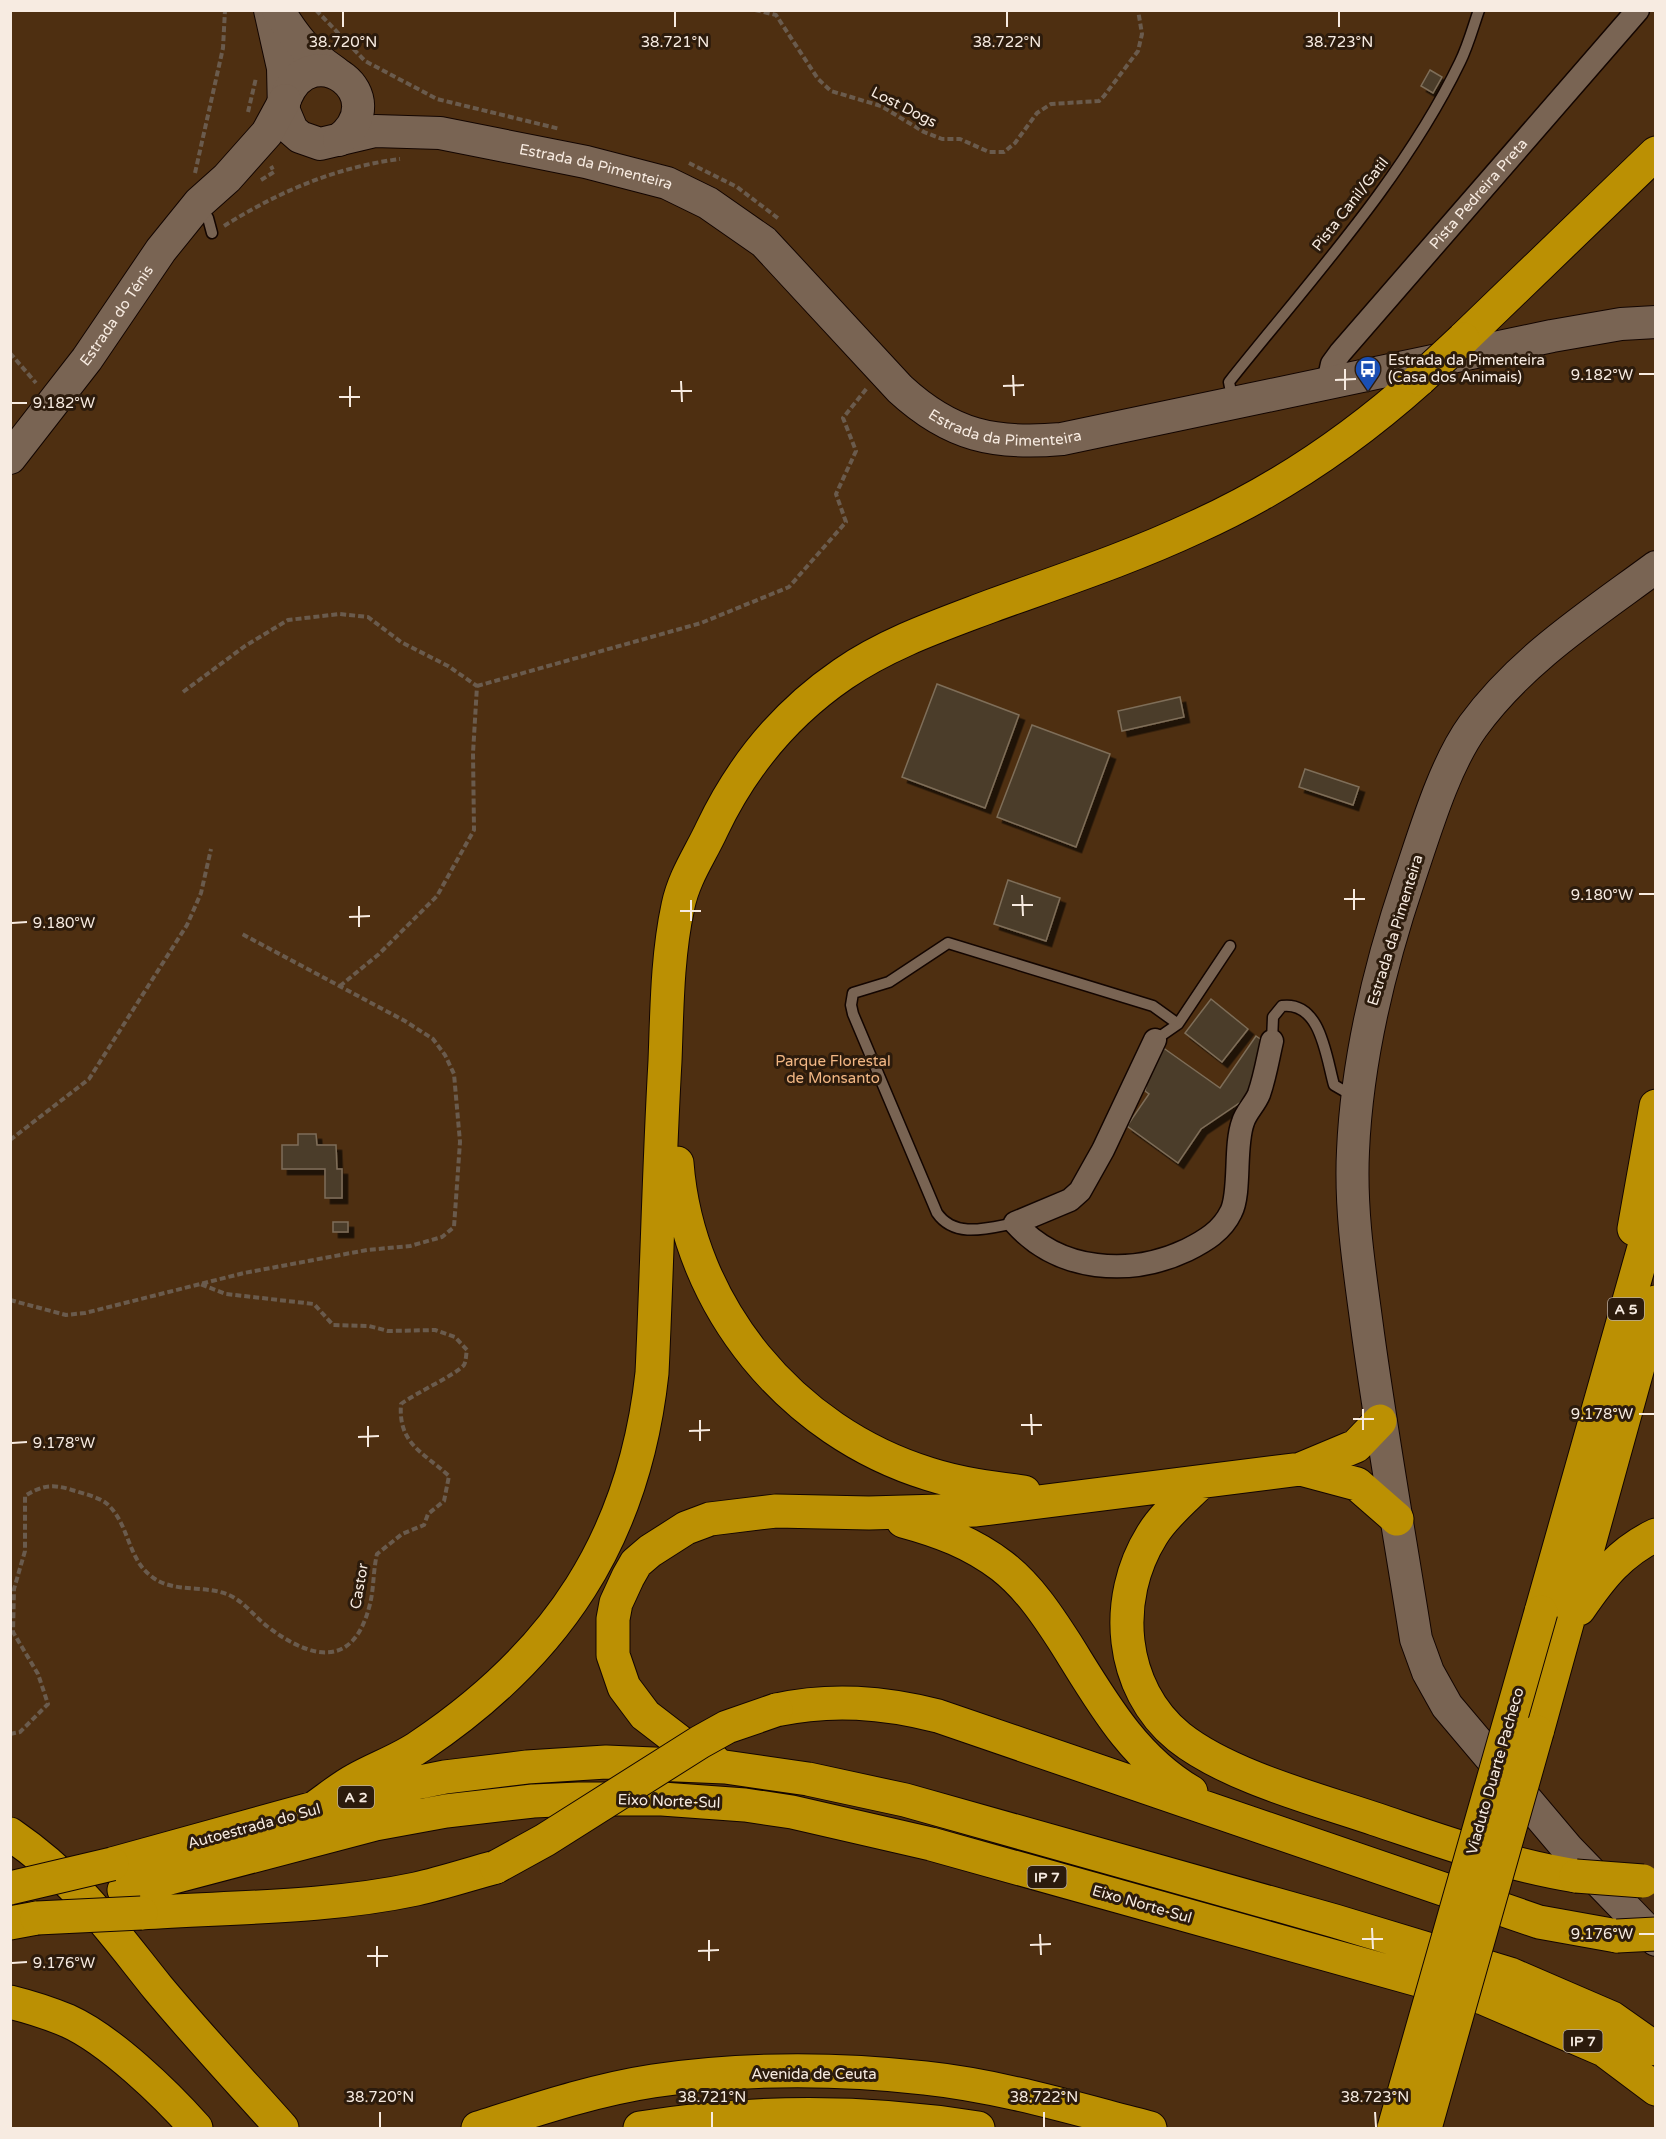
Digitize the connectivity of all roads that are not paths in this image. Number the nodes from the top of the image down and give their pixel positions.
1 (270, 10) edge
2 (278, 10) edge
3 (1479, 10) edge
4 (1638, 10) edge
5 (343, 79) junction
6 (285, 98) junction
7 (440, 133) junction
8 (329, 142) junction
9 (1656, 153) edge
10 (227, 178) junction
11 (196, 192) junction
12 (212, 233) road end
13 (1656, 322) edge
14 (1328, 382) junction
15 (1233, 403) junction
16 (10, 458) edge
17 (1656, 567) edge
18 (706, 842) junction
19 (1230, 946) dead end
20 (1178, 1024) junction
21 (1155, 1040) joint
22 (1272, 1041) joint
23 (1356, 1098) junction
24 (1656, 1106) edge
25 (1656, 1205) edge
26 (1015, 1223) junction
27 (1656, 1302) edge
28 (1597, 1413) junction
29 (1380, 1421) junction
30 (1301, 1469) junction
31 (1201, 1482) junction
32 (1085, 1496) junction
33 (870, 1513) junction
34 (1397, 1519) junction
35 (1656, 1535) edge
36 (1555, 1632) junction
37 (606, 1762) joint
38 (725, 1767) junction
39 (605, 1799) joint
40 (310, 1811) junction
41 (1234, 1818) junction
42 (10, 1834) edge
43 (1649, 1880) edge
44 (10, 1888) edge
45 (126, 1889) junction
46 (24, 1921) edge
47 (1656, 1934) edge
48 (1656, 1940) edge
49 (10, 2002) edge
50 (1656, 2049) edge
51 (710, 2075) junction
52 (1656, 2089) edge
53 (718, 2117) junction
54 (196, 2128) edge
55 (282, 2128) edge
56 (478, 2128) edge
57 (640, 2128) edge
58 (978, 2128) edge
59 (1150, 2128) edge
60 (1394, 2128) edge
61 (1425, 2128) edge

1 - 6 main road
2 - 5 main road, Estrada da Pimenteira
3 - 15 lane, Pista Canil/Gatil
4 - 14 street, Pista Pedreira Preta
5 - 6 main road
5 - 7 main road, Estrada da Pimenteira
5 - 8 main road
6 - 8 main road
6 - 10 main road, Estrada do Ténis
7 - 8 main road, Estrada da Pimenteira
7 - 15 main road, Estrada da Pimenteira
8 - 10 main road, Estrada do Ténis
9 - 18 highway, bridge
10 - 11 main road, Estrada do Ténis
11 - 12 lane
11 - 16 main road, Estrada do Ténis
13 - 14 main road, Estrada da Pimenteira
14 - 15 main road, Estrada da Pimenteira
17 - 23 main road, Estrada da Pimenteira
18 - 32 highway
18 - 40 highway
19 - 20 lane
20 - 21 lane
20 - 26 lane
21 - 26 street
22 - 23 lane
22 - 26 street
23 - 29 main road, Estrada da Pimenteira
24 - 28 highway
25 - 28 highway, A 5
27 - 36 highway, Viaduto Duarte Pacheco / A 5
28 - 36 highway, Viaduto Duarte Pacheco
29 - 30 highway
29 - 34 main road, Estrada da Pimenteira
30 - 31 highway
30 - 34 highway
31 - 32 highway
31 - 43 highway, bridge
32 - 33 highway
33 - 38 highway
33 - 41 highway
34 - 48 main road, Estrada da Pimenteira
35 - 36 highway
36 - 60 highway, Viaduto Duarte Pacheco, bridge
36 - 61 highway, Viaduto Duarte Pacheco, bridge
37 - 38 highway, IP 7
37 - 40 highway, Autoestrada do Sul / A 2
38 - 50 highway, IP 7
39 - 45 highway, Autoestrada do Sul / A 2
39 - 52 highway, Eixo Norte-Sul / IP 7
40 - 45 highway, Autoestrada do Sul / A 2
41 - 45 highway, bridge
41 - 47 highway, bridge
42 - 55 highway
44 - 45 highway, Autoestrada do Sul / A 2, bridge
45 - 46 highway, bridge
49 - 54 highway
51 - 53 highway
51 - 56 highway, Avenida de Ceuta
51 - 59 highway, Avenida de Ceuta
53 - 57 highway
53 - 58 highway

